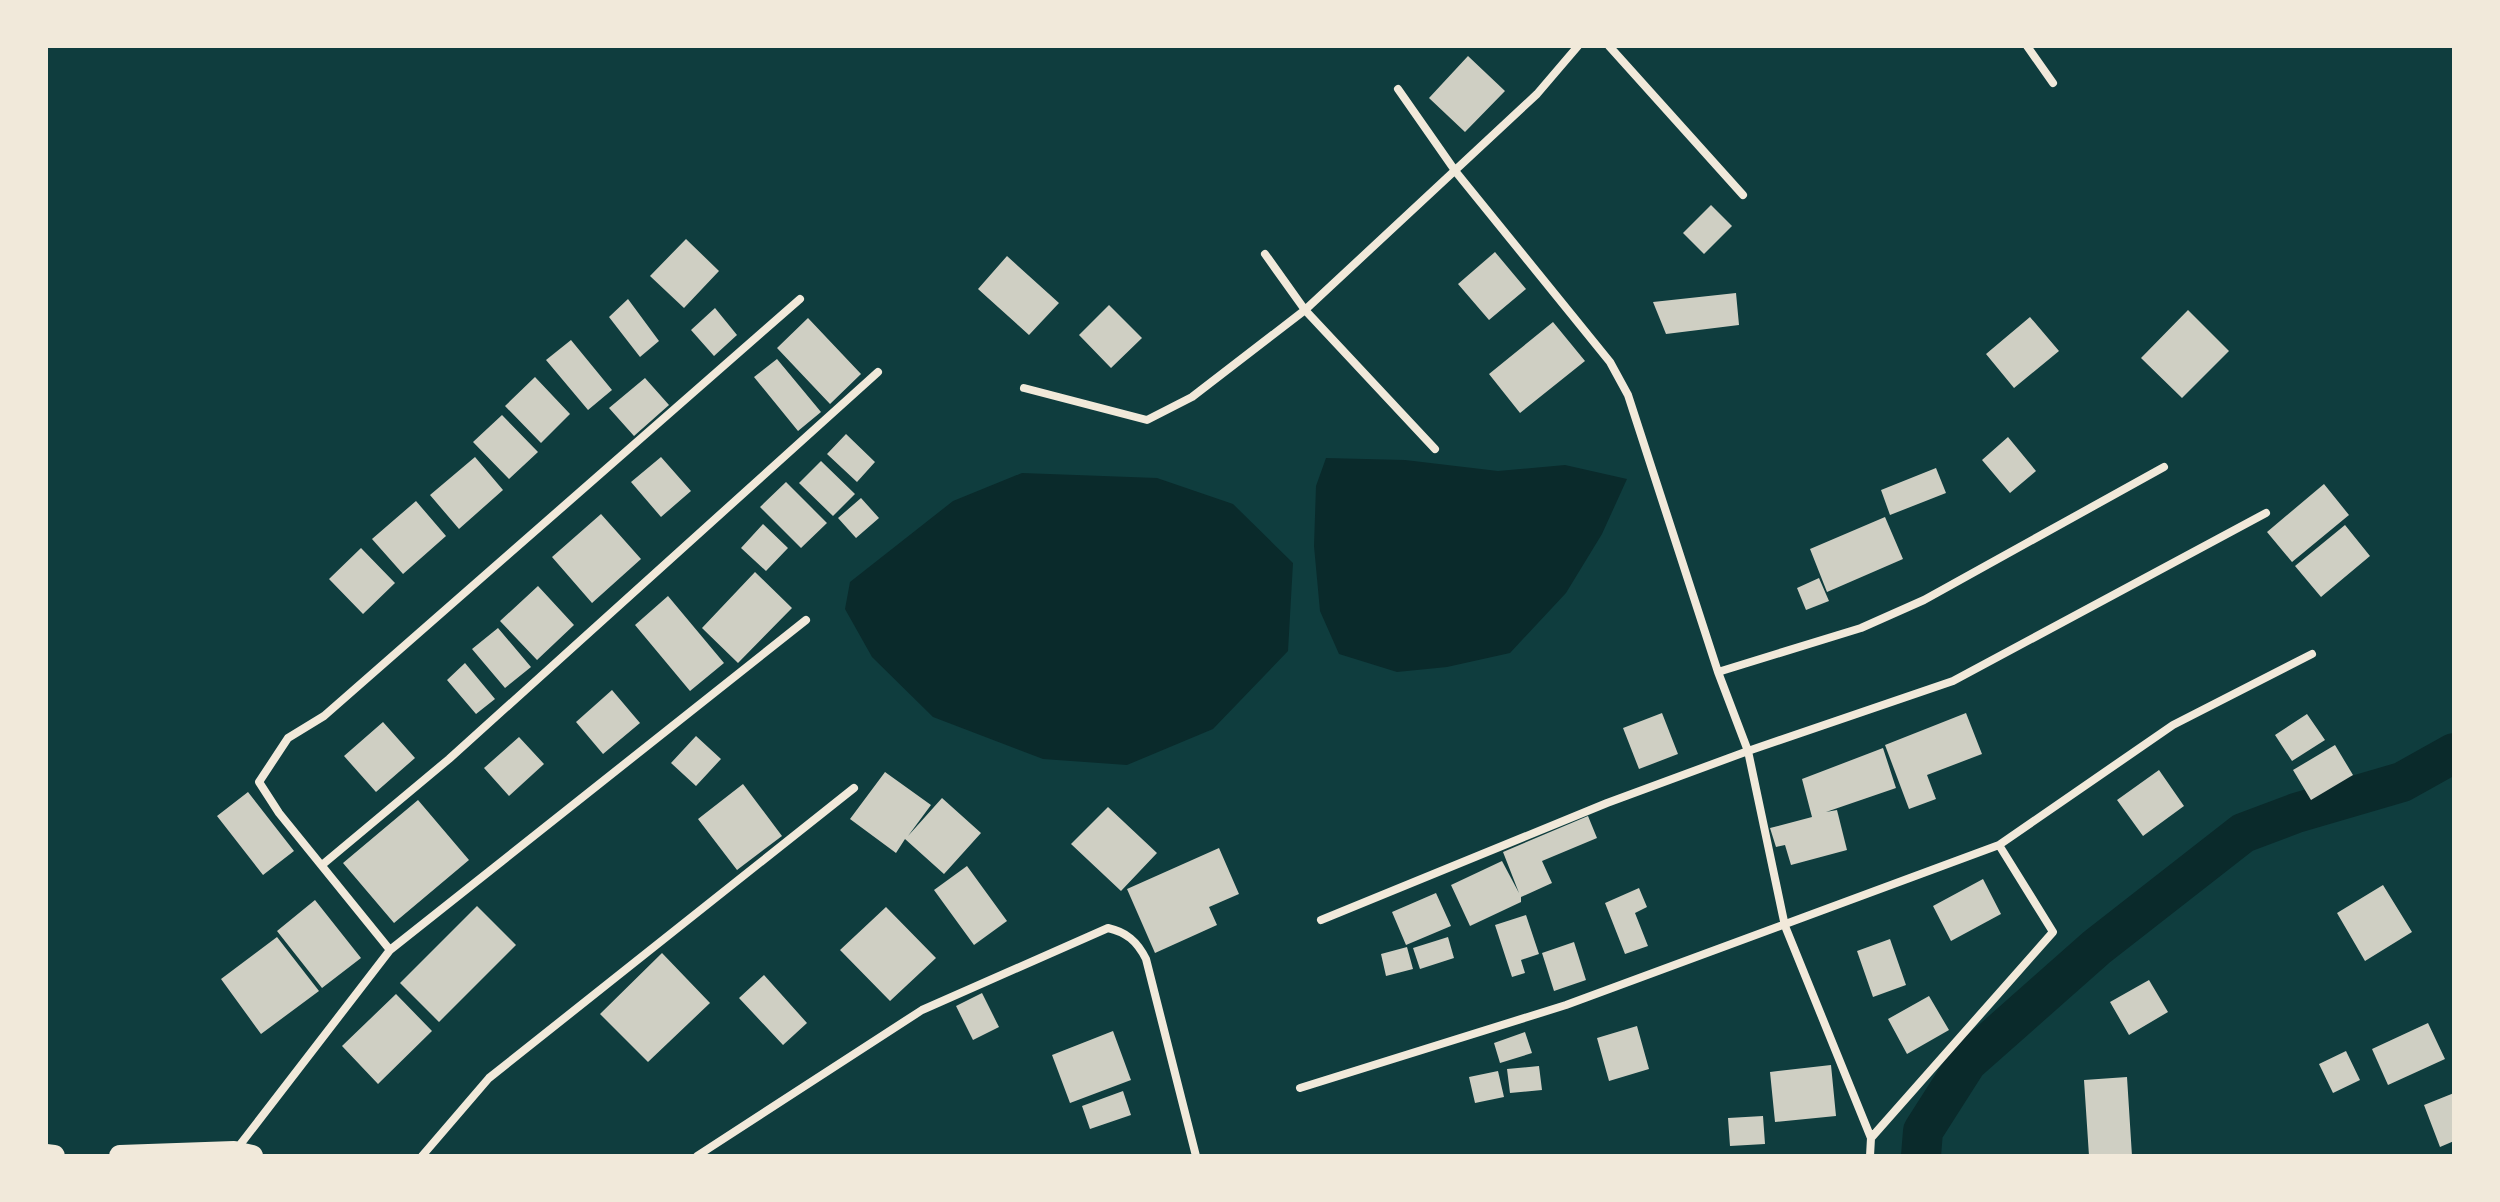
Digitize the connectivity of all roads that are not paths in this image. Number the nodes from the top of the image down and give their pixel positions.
1 (1578, 46) edge
2 (1609, 46) edge
3 (2027, 46) edge
4 (2053, 83) dead end
5 (1398, 89) dead end
6 (1456, 172) junction
7 (1743, 195) dead end
8 (1265, 254) dead end
9 (800, 299) dead end
10 (1305, 310) junction
11 (878, 372) dead end
12 (1024, 388) dead end
13 (1435, 449) dead end
14 (2164, 467) dead end
15 (2266, 513) dead end
16 (806, 620) dead end
17 (2312, 654) dead end
18 (1718, 672) junction
19 (1748, 751) junction
20 (854, 788) dead end
21 (1999, 845) junction
22 (322, 865) junction
23 (1321, 920) dead end
24 (1785, 926) junction
25 (390, 950) junction
26 (1300, 1088) dead end
27 (1871, 1138) junction
28 (243, 1154) edge
29 (46, 1155) edge
30 (54, 1156) edge
31 (120, 1156) edge
32 (422, 1156) edge
33 (697, 1156) edge
34 (1196, 1156) edge
35 (1870, 1156) edge

1 - 6 street
2 - 7 street
3 - 4 street
5 - 6 street
6 - 10 street
6 - 18 street
8 - 10 street
9 - 22 street
10 - 12 street
10 - 13 street
11 - 22 street
14 - 18 street
15 - 19 street
16 - 25 street
17 - 21 street
18 - 19 street
19 - 23 street
19 - 24 street
20 - 32 street
21 - 24 street
21 - 27 street
22 - 25 street
24 - 26 street
24 - 27 street
25 - 28 street
27 - 35 street
28 - 31 highway
29 - 30 highway
33 - 34 street

